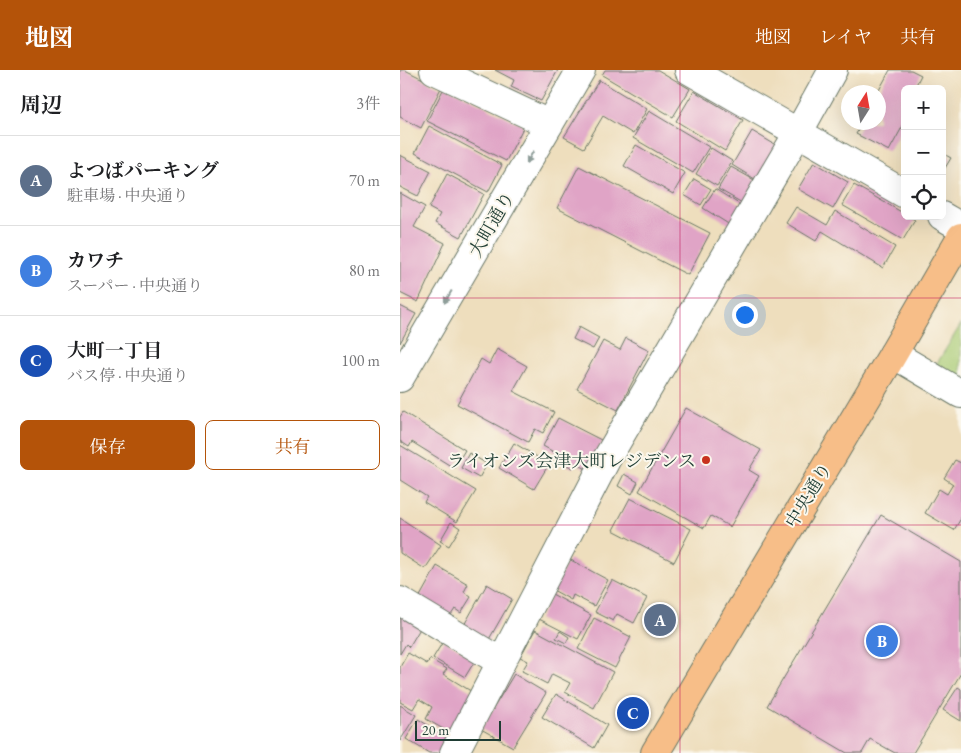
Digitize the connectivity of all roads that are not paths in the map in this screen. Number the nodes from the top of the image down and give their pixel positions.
1 (434, 70) edge
2 (581, 70) edge
3 (689, 70) edge
4 (833, 70) edge
5 (549, 124) junction
6 (798, 133) junction
7 (901, 192) edge
8 (946, 218) edge
9 (961, 227) edge
10 (961, 237) edge
11 (893, 354) junction
12 (400, 378) edge
13 (961, 394) edge
14 (400, 601) edge
15 (501, 662) junction
16 (454, 753) edge
17 (655, 753) edge

1 - 5 street
2 - 5 street, 大町通り
3 - 6 street
4 - 6 street
5 -> 12 street, 大町通り
6 - 7 street
6 - 15 street
8 - 9 street
10 - 11 highway, 中央通り
11 - 13 street
11 - 17 highway, 中央通り
14 - 15 street
15 - 16 street

